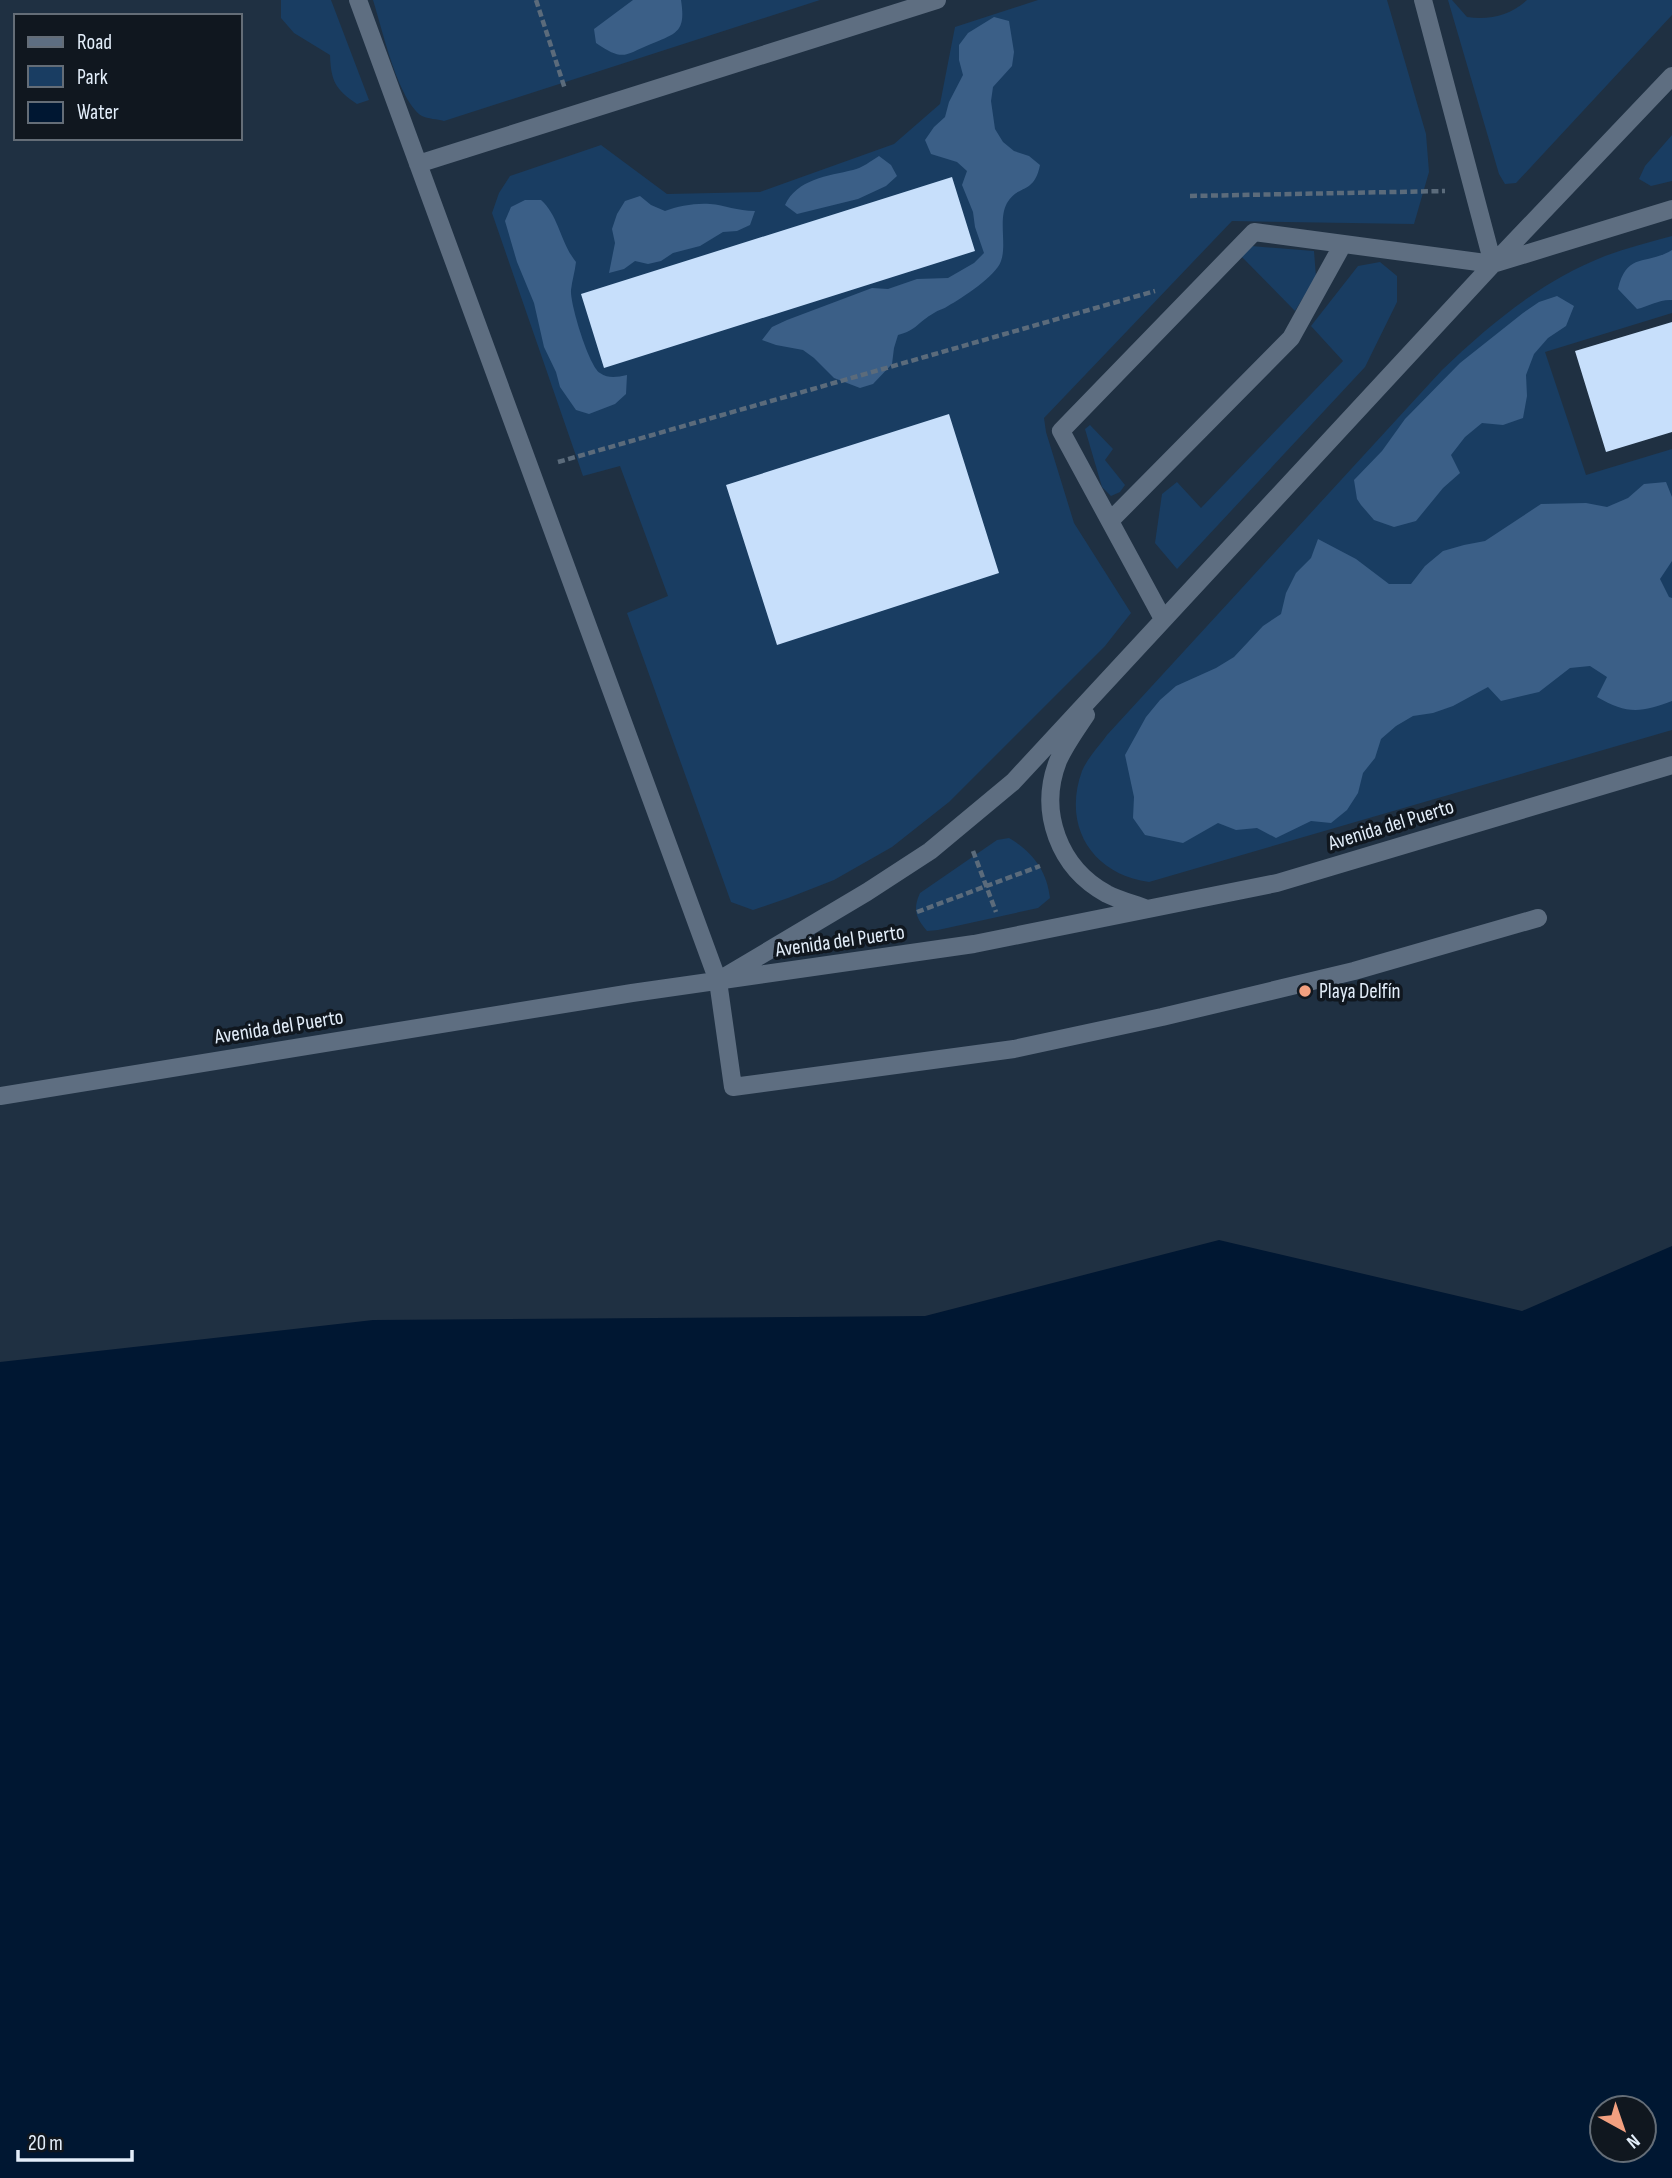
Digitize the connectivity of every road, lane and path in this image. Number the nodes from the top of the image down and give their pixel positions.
1 (358, 0) edge
2 (536, 0) edge
3 (937, 0) edge
4 (1423, 0) edge
5 (1672, 76) edge
6 (573, 114) junction
7 (418, 164) junction
8 (1474, 191) junction
9 (1190, 196) dead end
10 (1672, 209) edge
11 (1343, 244) junction
12 (1493, 264) junction
13 (1159, 290) dead end
14 (530, 470) junction
15 (1110, 521) junction
16 (1163, 619) junction
17 (1109, 678) junction
18 (1672, 765) edge
19 (963, 824) junction
20 (1066, 856) junction
21 (987, 886) junction
22 (1147, 909) junction
23 (917, 912) dead end
24 (998, 917) dead end
25 (1538, 918) dead end
26 (718, 981) junction
27 (0, 1096) edge

1 - 7 street
2 - 6 path
3 - 6 street
4 - 8 street
5 - 12 street
6 - 7 street
7 - 14 street
8 - 9 path
8 - 12 street
10 - 12 street
11 - 12 street
11 - 15 street
11 - 15 street
12 - 16 street
13 - 14 path
14 - 26 street
15 - 16 street
16 - 17 street
17 - 19 street
17 - 20 street
18 - 22 street, Avenida del Puerto
19 - 21 path
19 - 26 street
20 - 21 path
20 - 22 street
21 - 23 path
21 - 24 path
22 - 26 street, Avenida del Puerto
25 - 26 street
26 - 27 street, Avenida del Puerto

